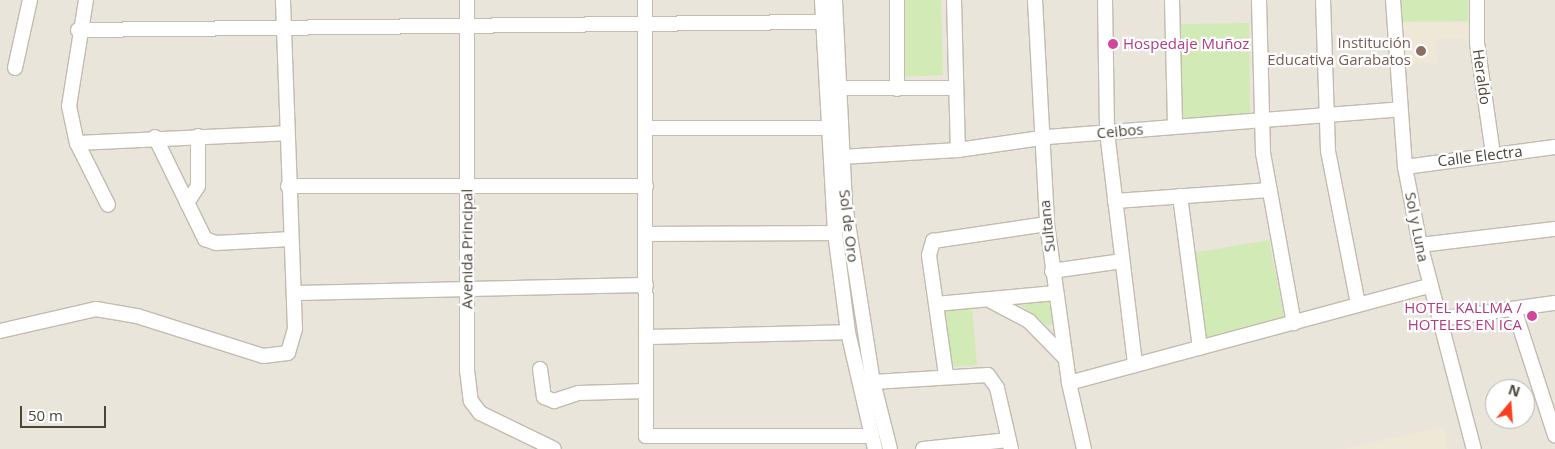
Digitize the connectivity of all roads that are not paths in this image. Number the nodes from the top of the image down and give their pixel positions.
1 (30, 0) edge
2 (86, 0) edge
3 (282, 0) edge
4 (467, 0) edge
5 (645, 0) edge
6 (822, 0) edge
7 (835, 0) edge
8 (897, 0) edge
9 (954, 0) edge
10 (1035, 0) edge
11 (1105, 0) edge
12 (1172, 0) edge
13 (1259, 0) edge
14 (1323, 0) edge
15 (1393, 0) edge
16 (1477, 0) edge
17 (822, 22) junction
18 (645, 24) junction
19 (467, 26) junction
20 (283, 28) junction
21 (78, 30) junction
22 (15, 68) dead end
23 (837, 88) junction
24 (953, 88) junction
25 (897, 89) junction
26 (1400, 109) junction
27 (1326, 115) junction
28 (1261, 120) junction
29 (1175, 127) junction
30 (646, 128) junction
31 (826, 128) junction
32 (1107, 132) junction
33 (286, 133) junction
34 (198, 136) junction
35 (155, 137) junction
36 (1041, 139) junction
37 (78, 143) junction
38 (1555, 147) edge
39 (958, 150) junction
40 (1493, 154) junction
41 (841, 157) junction
42 (1405, 166) junction
43 (288, 186) junction
44 (646, 186) junction
45 (467, 187) junction
46 (1270, 190) junction
47 (1180, 196) junction
48 (1115, 201) junction
49 (187, 203) junction
50 (108, 205) dead end
51 (1047, 224) junction
52 (1555, 229) edge
53 (835, 233) junction
54 (646, 234) junction
55 (291, 239) junction
56 (1420, 245) junction
57 (1122, 261) junction
58 (1052, 271) junction
59 (646, 285) junction
60 (1429, 286) junction
61 (467, 287) junction
62 (294, 293) junction
63 (1055, 293) junction
64 (986, 299) junction
65 (1555, 303) edge
66 (936, 304) junction
67 (1358, 304) junction
68 (1514, 309) junction
69 (1440, 319) junction
70 (1294, 323) junction
71 (0, 331) edge
72 (848, 332) junction
73 (646, 337) junction
74 (1200, 348) junction
75 (1065, 360) junction
76 (1135, 365) junction
77 (540, 369) dead end
78 (946, 375) junction
79 (874, 382) junction
80 (1068, 383) junction
81 (646, 391) junction
82 (1555, 435) edge
83 (873, 443) edge
84 (1010, 444) edge
85 (554, 449) edge
86 (890, 449) edge
87 (922, 449) edge
88 (1084, 449) edge
89 (1474, 449) edge

1 - 22 street
2 - 21 street
3 - 20 street
4 - 19 street, Avenida Principal
5 - 18 street
6 - 17 street
7 - 23 street, Sol de Oro
8 - 25 street
9 - 24 street
10 - 36 street, Sultana
11 - 32 street
12 - 29 street
13 - 28 street
14 - 27 street
15 - 26 street, Sol y Luna
16 - 40 street, Heraldo
17 - 18 street
17 - 31 street
18 - 19 street
18 - 30 street
19 - 20 street
19 - 45 street, Avenida Principal
20 - 21 street
20 - 33 street
21 - 37 street
23 - 25 street
23 - 41 street, Sol de Oro
24 - 25 street
24 - 39 street
26 - 27 street, Ceibos
26 - 42 street, Sol y Luna
27 - 28 street, Ceibos
27 - 67 street
28 - 29 street, Ceibos
28 - 46 street
29 - 32 street, Ceibos
30 - 31 street
30 - 44 street
31 - 53 street
32 - 36 street, Ceibos
32 - 48 street
33 - 34 street
33 - 43 street
34 - 35 street
34 - 49 street
35 - 37 street
35 - 49 street
36 - 39 street, Ceibos
36 - 51 street, Sultana
37 - 50 street
38 - 40 street, Calle Electra
39 - 41 street, Ceibos
40 - 42 street, Calle Electra
41 - 79 street, Sol de Oro
42 - 56 street, Sol y Luna
43 - 45 street
43 - 55 street
44 - 45 street
44 - 54 street
45 - 61 street, Avenida Principal
46 - 47 street
46 - 70 street
47 - 48 street
47 - 74 street
48 - 57 street
49 - 55 street
51 - 58 street, Sultana
51 - 66 street
52 - 56 street
53 - 54 street
53 - 72 street
54 - 59 street
55 - 62 street
56 - 60 street, Sol y Luna
57 - 58 street
57 - 76 street
58 - 63 street, Sultana
59 - 61 street
59 - 73 street
60 - 67 street
60 - 69 street, Sol y Luna
61 - 62 street
61 - 85 street, Avenida Principal
62 - 71 street
63 - 64 street
63 - 75 street, Sultana
64 - 66 street
64 - 75 street
65 - 68 street
66 - 78 street
67 - 70 street
68 - 69 street
68 - 82 street
69 - 89 street, Sol y Luna
70 - 74 street
72 - 73 street
72 - 83 street
73 - 81 street
74 - 76 street
75 - 80 street, Sultana
76 - 80 street
77 - 81 street
78 - 79 street
78 - 84 street
79 - 86 street, Sol de Oro
80 - 88 street, Sultana
81 - 83 street
84 - 87 street

